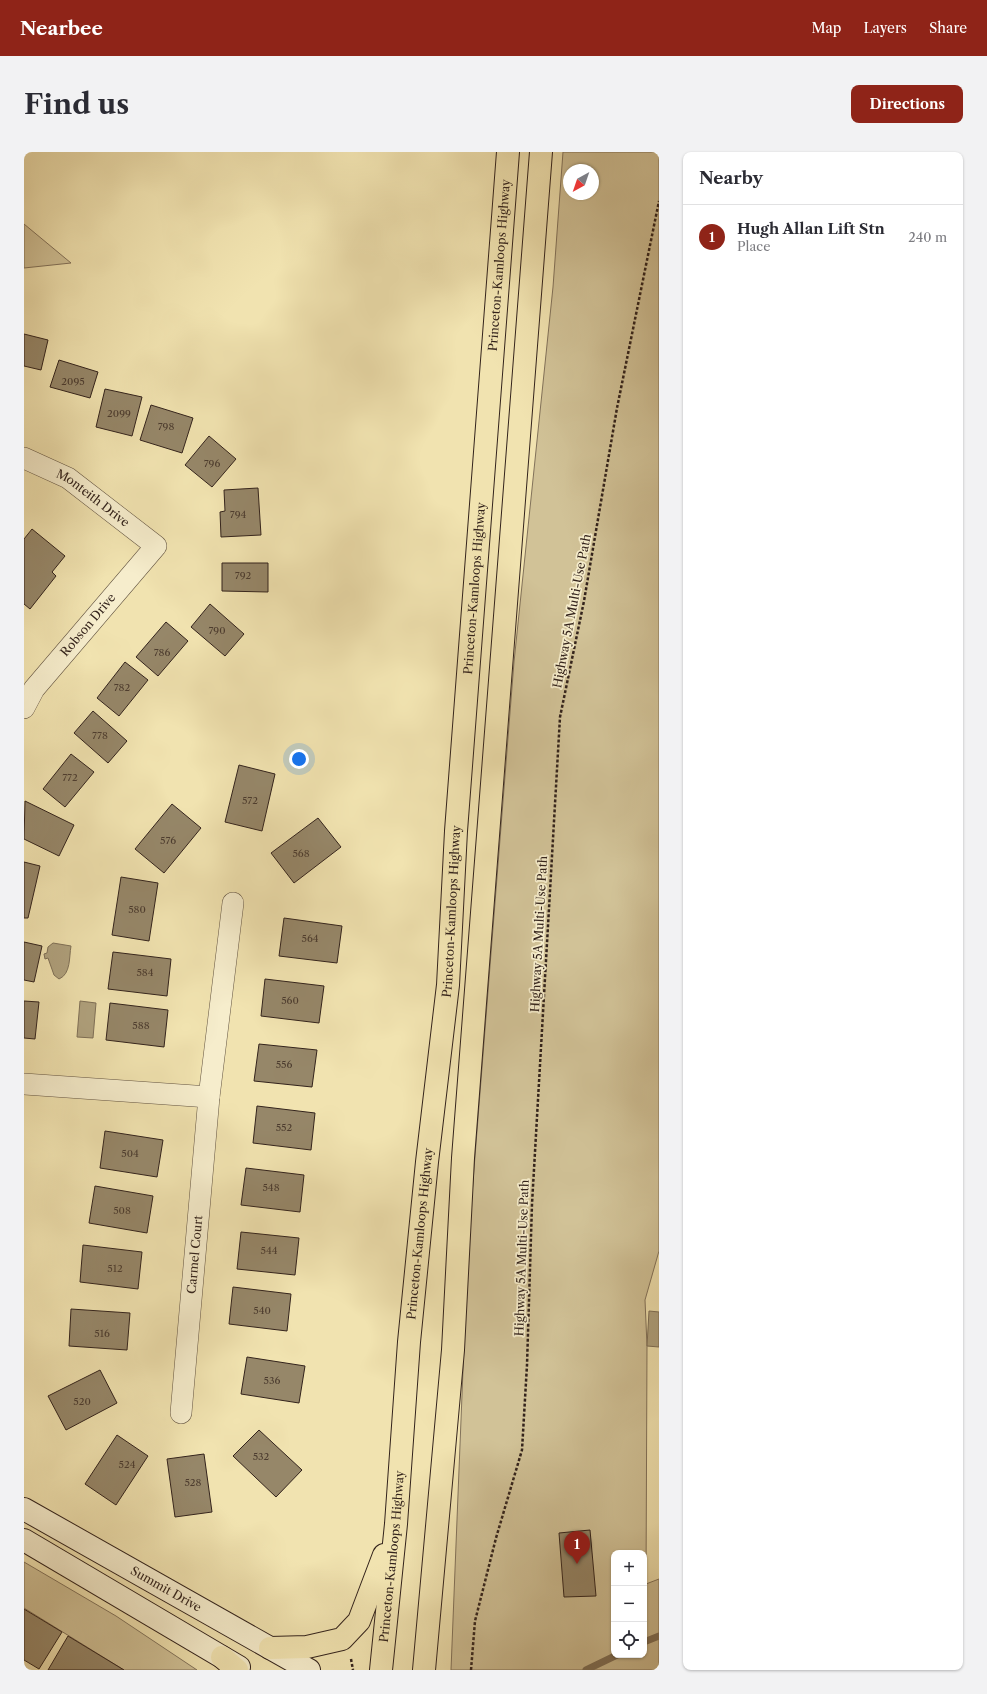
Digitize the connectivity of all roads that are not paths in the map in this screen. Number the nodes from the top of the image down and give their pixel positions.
1 (508, 152) edge
2 (541, 152) edge
3 (24, 458) edge
4 (156, 546) joint
5 (24, 708) edge
6 (233, 903) dead end
7 (24, 1084) edge
8 (209, 1097) junction
9 (181, 1413) dead end
10 (24, 1509) edge
11 (396, 1524) junction
12 (24, 1540) edge
13 (270, 1648) junction
14 (230, 1664) edge
15 (245, 1670) edge
16 (309, 1670) edge
17 (381, 1670) edge
18 (424, 1670) edge

1 - 11 main road, Princeton-Kamloops Highway
2 - 18 main road
3 - 4 street, Monteith Drive
4 - 5 street, Robson Drive
6 - 8 street, Carmel Court
7 - 8 street
8 - 9 street, Carmel Court
10 - 13 main road, Summit Drive
11 - 13 main road
11 - 17 main road, Princeton-Kamloops Highway
12 - 14 main road
13 - 16 main road, Summit Drive
14 - 15 main road

